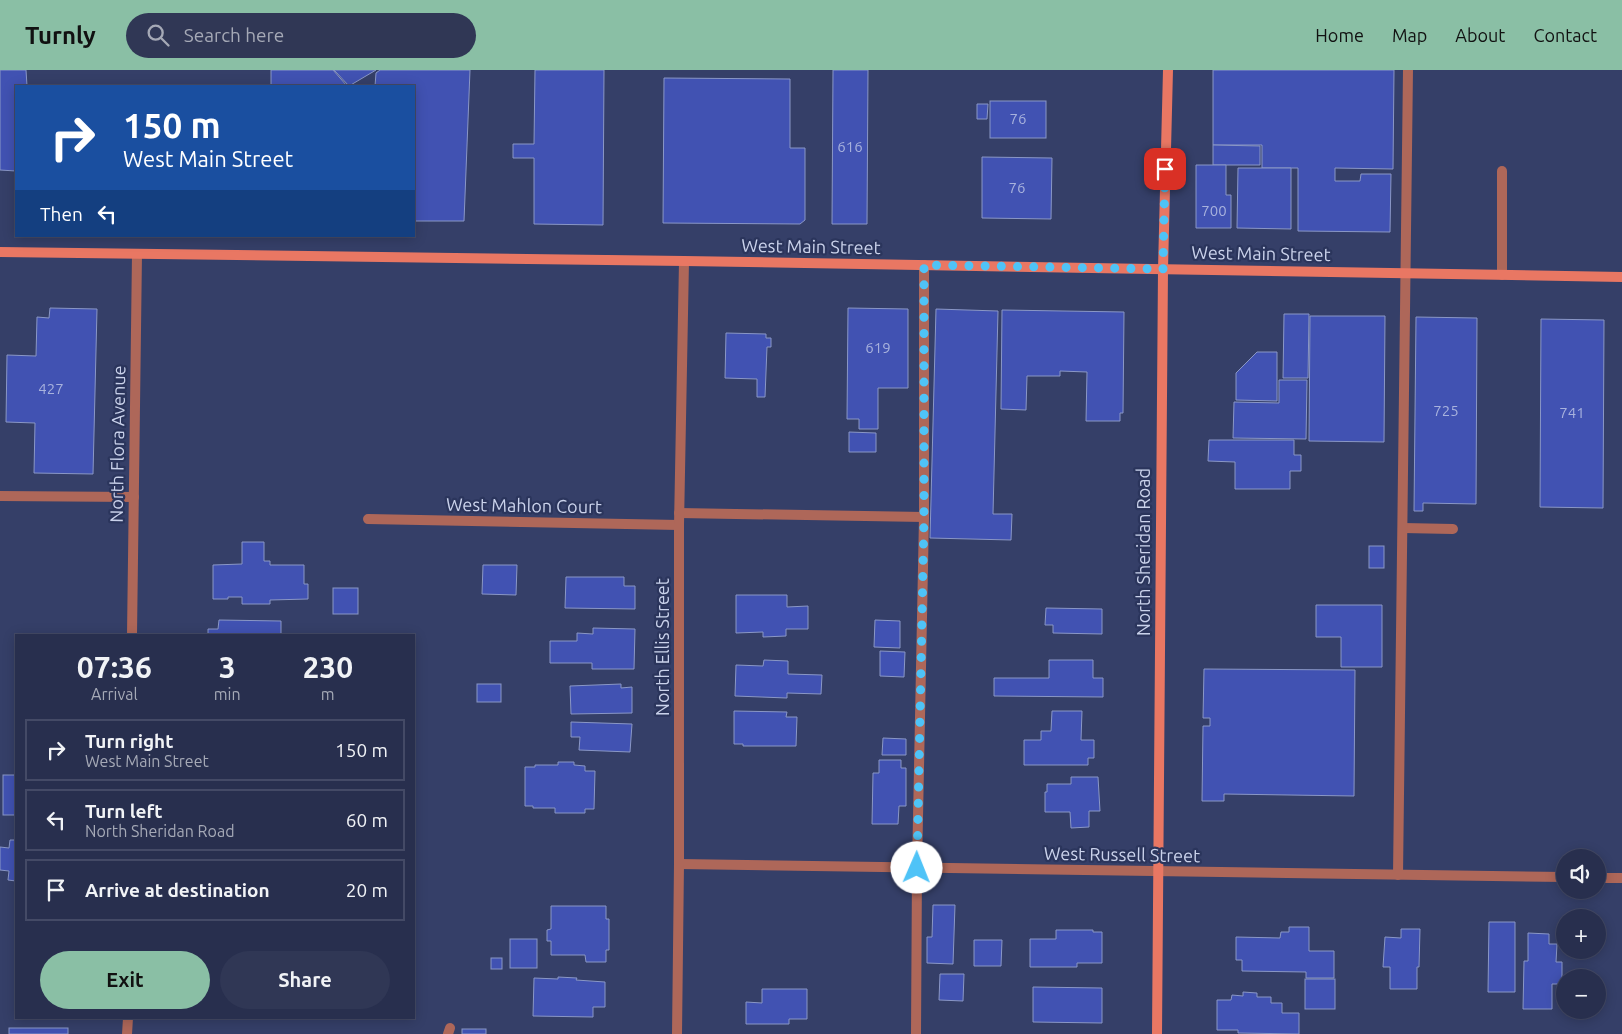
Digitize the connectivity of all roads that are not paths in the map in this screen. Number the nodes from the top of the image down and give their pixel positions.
1 (1168, 70) edge
2 (1408, 70) edge
3 (1502, 171) dead end
4 (0, 252) edge
5 (137, 254) junction
6 (684, 261) junction
7 (924, 265) junction
8 (1163, 269) junction
9 (1405, 274) junction
10 (1502, 275) junction
11 (1622, 277) edge
12 (0, 496) edge
13 (134, 497) junction
14 (680, 513) junction
15 (924, 517) junction
16 (368, 519) dead end
17 (679, 525) junction
18 (1403, 528) junction
19 (1453, 529) dead end
20 (132, 634) edge
21 (679, 864) junction
22 (917, 868) junction
23 (1158, 871) junction
24 (1398, 875) junction
25 (1556, 877) edge
26 (1606, 878) edge
27 (1622, 878) edge
28 (128, 1019) edge
29 (128, 1034) edge
30 (677, 1034) edge
31 (916, 1034) edge
32 (1156, 1034) edge

1 - 8 main road, North Sheridan Road
2 - 9 street
3 - 10 street
4 - 5 main road, West Main Street
5 - 6 main road, West Main Street
5 - 13 street, North Flora Avenue
6 - 7 main road, West Main Street
6 - 14 street, North Ellis Street
7 - 8 main road, West Main Street
7 - 15 street
8 - 9 main road, West Main Street
8 - 23 main road, North Sheridan Road
9 - 10 main road, West Main Street
9 - 18 street
10 - 11 main road, West Main Street
12 - 13 street
13 - 20 street, North Flora Avenue
14 - 15 street
14 - 17 street, North Ellis Street
15 - 22 street
16 - 17 street, West Mahlon Court
17 - 21 street, North Ellis Street
18 - 19 street
18 - 24 street
21 - 22 street, West Russell Street
21 - 30 street, North Ellis Street
22 - 23 street, West Russell Street
22 - 31 street
23 - 24 street, West Russell Street
23 - 32 main road, North Sheridan Road
24 - 25 street, West Russell Street
26 - 27 street
28 - 29 street

